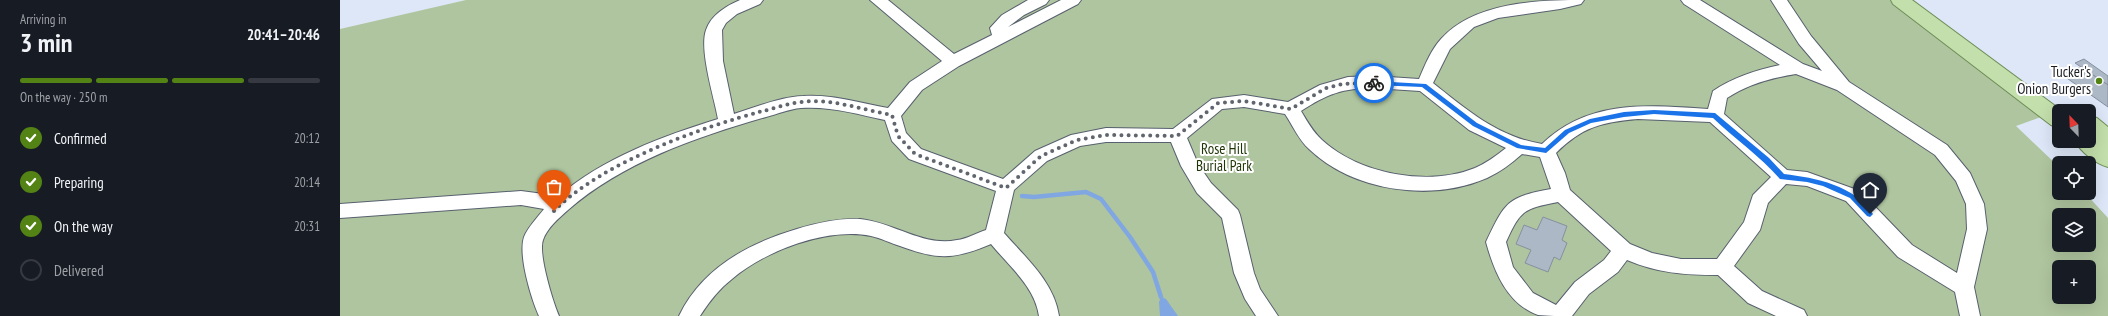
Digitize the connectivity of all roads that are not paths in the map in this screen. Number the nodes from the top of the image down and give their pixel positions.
1 (755, 0) edge
2 (878, 0) edge
3 (1041, 0) edge
4 (1073, 0) edge
5 (1576, 0) edge
6 (1689, 0) edge
7 (1779, 0) edge
8 (1900, 0) edge
9 (1919, 0) edge
10 (1000, 38) junction
11 (953, 62) junction
12 (1798, 68) junction
13 (1424, 85) junction
14 (1843, 86) junction
15 (2061, 104) edge
16 (1291, 109) junction
17 (892, 115) junction
18 (2052, 115) edge
19 (1715, 116) junction
20 (727, 121) junction
21 (2096, 130) edge
22 (1177, 136) junction
23 (2108, 139) edge
24 (1519, 147) junction
25 (2095, 148) edge
26 (1546, 151) junction
27 (2108, 159) edge
28 (1782, 177) junction
29 (1006, 188) junction
30 (1562, 194) junction
31 (561, 204) junction
32 (340, 211) edge
33 (994, 235) junction
34 (1623, 250) junction
35 (1722, 267) junction
36 (1964, 287) junction
37 (549, 316) edge
38 (689, 316) edge
39 (1049, 316) edge
40 (1268, 316) edge
41 (1559, 316) edge
42 (1798, 316) edge
43 (1970, 316) edge

1 - 20 lane
2 - 11 lane
3 - 10 lane
4 - 10 lane
5 - 13 lane
6 - 12 lane
7 - 14 lane
8 - 18 main road
9 - 15 main road
10 - 11 lane
11 - 17 lane
12 - 14 lane
12 - 19 lane
13 - 16 lane
13 - 24 lane
14 - 36 lane
16 - 22 lane
16 - 24 lane
17 - 20 lane
17 - 29 lane
19 - 26 lane
19 - 28 lane
20 - 31 lane
21 - 23 main road
22 - 29 lane
22 - 40 lane
24 - 26 lane
25 - 27 main road
26 - 30 lane
28 - 35 lane
28 - 36 lane
29 - 33 lane
30 - 34 lane
30 - 41 lane
31 - 32 lane
31 - 37 lane
33 - 38 lane
33 - 39 lane
34 - 35 lane
34 - 41 lane
35 - 42 lane
36 - 43 lane

